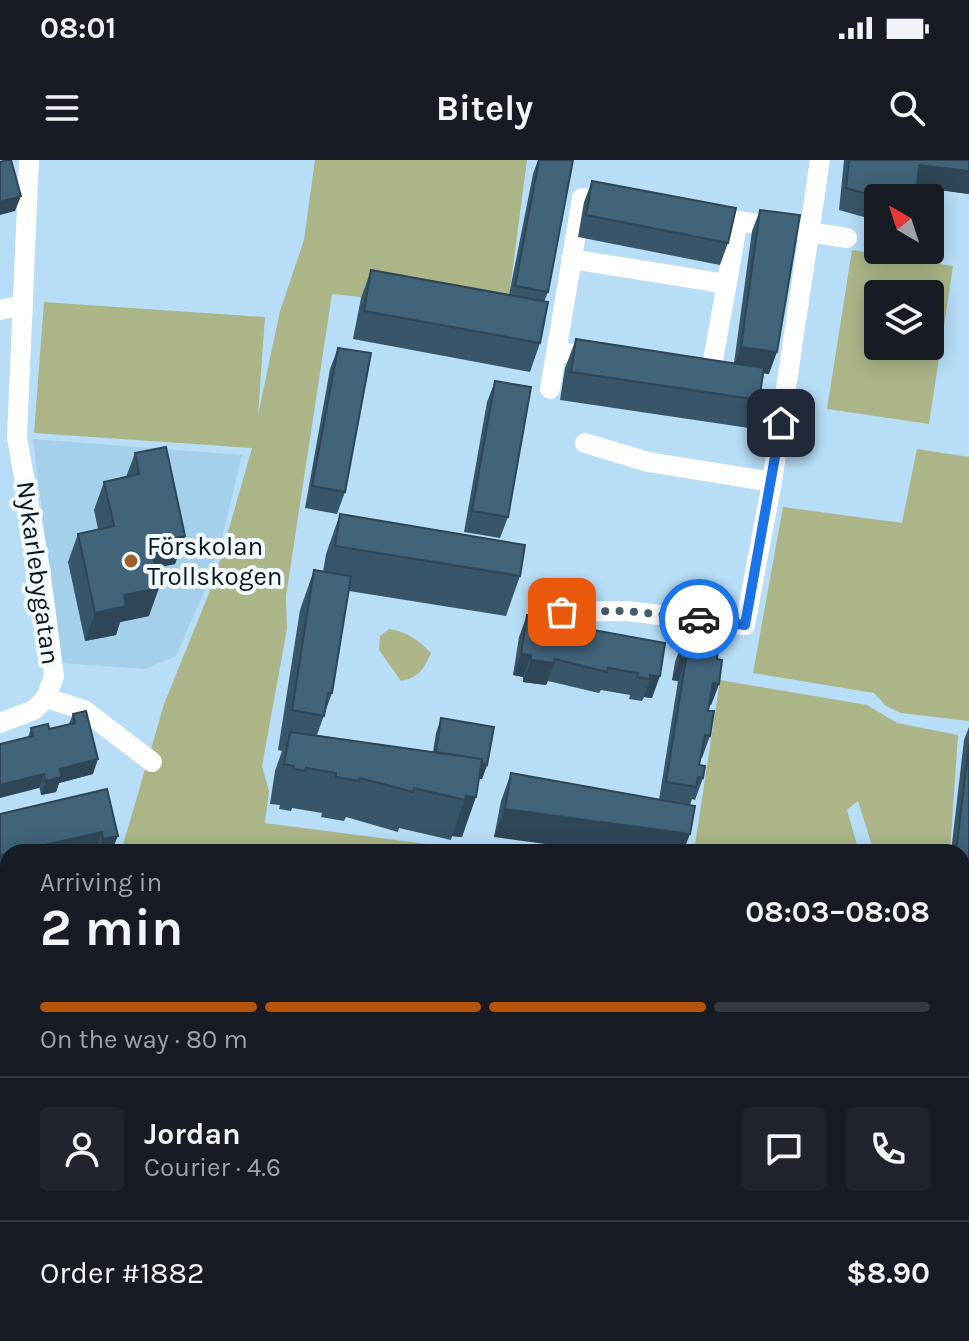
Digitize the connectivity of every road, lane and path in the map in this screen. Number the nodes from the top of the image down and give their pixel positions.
1 (29, 160) edge
2 (820, 160) edge
3 (629, 205) edge
4 (691, 214) edge
5 (738, 221) junction
6 (847, 238) dead end
7 (571, 259) junction
8 (727, 284) junction
9 (23, 305) junction
10 (0, 310) edge
11 (556, 351) junction
12 (618, 362) edge
13 (679, 372) edge
14 (550, 389) dead end
15 (585, 443) dead end
16 (772, 482) junction
17 (562, 612) dead end
18 (46, 698) junction
19 (0, 723) edge
20 (152, 762) dead end

1 - 9 street, Nykarlebygatan
2 - 16 street
3 - 7 street
4 - 5 street
5 - 6 street
5 - 8 street
7 - 8 street
7 - 11 street
8 - 13 street
9 - 10 street
9 - 18 street, Nykarlebygatan
11 - 12 street
11 - 14 street
15 - 16 street
16 - 17 street
18 - 19 street, Nykarlebygatan
18 - 20 street, Nykarlebygatan

